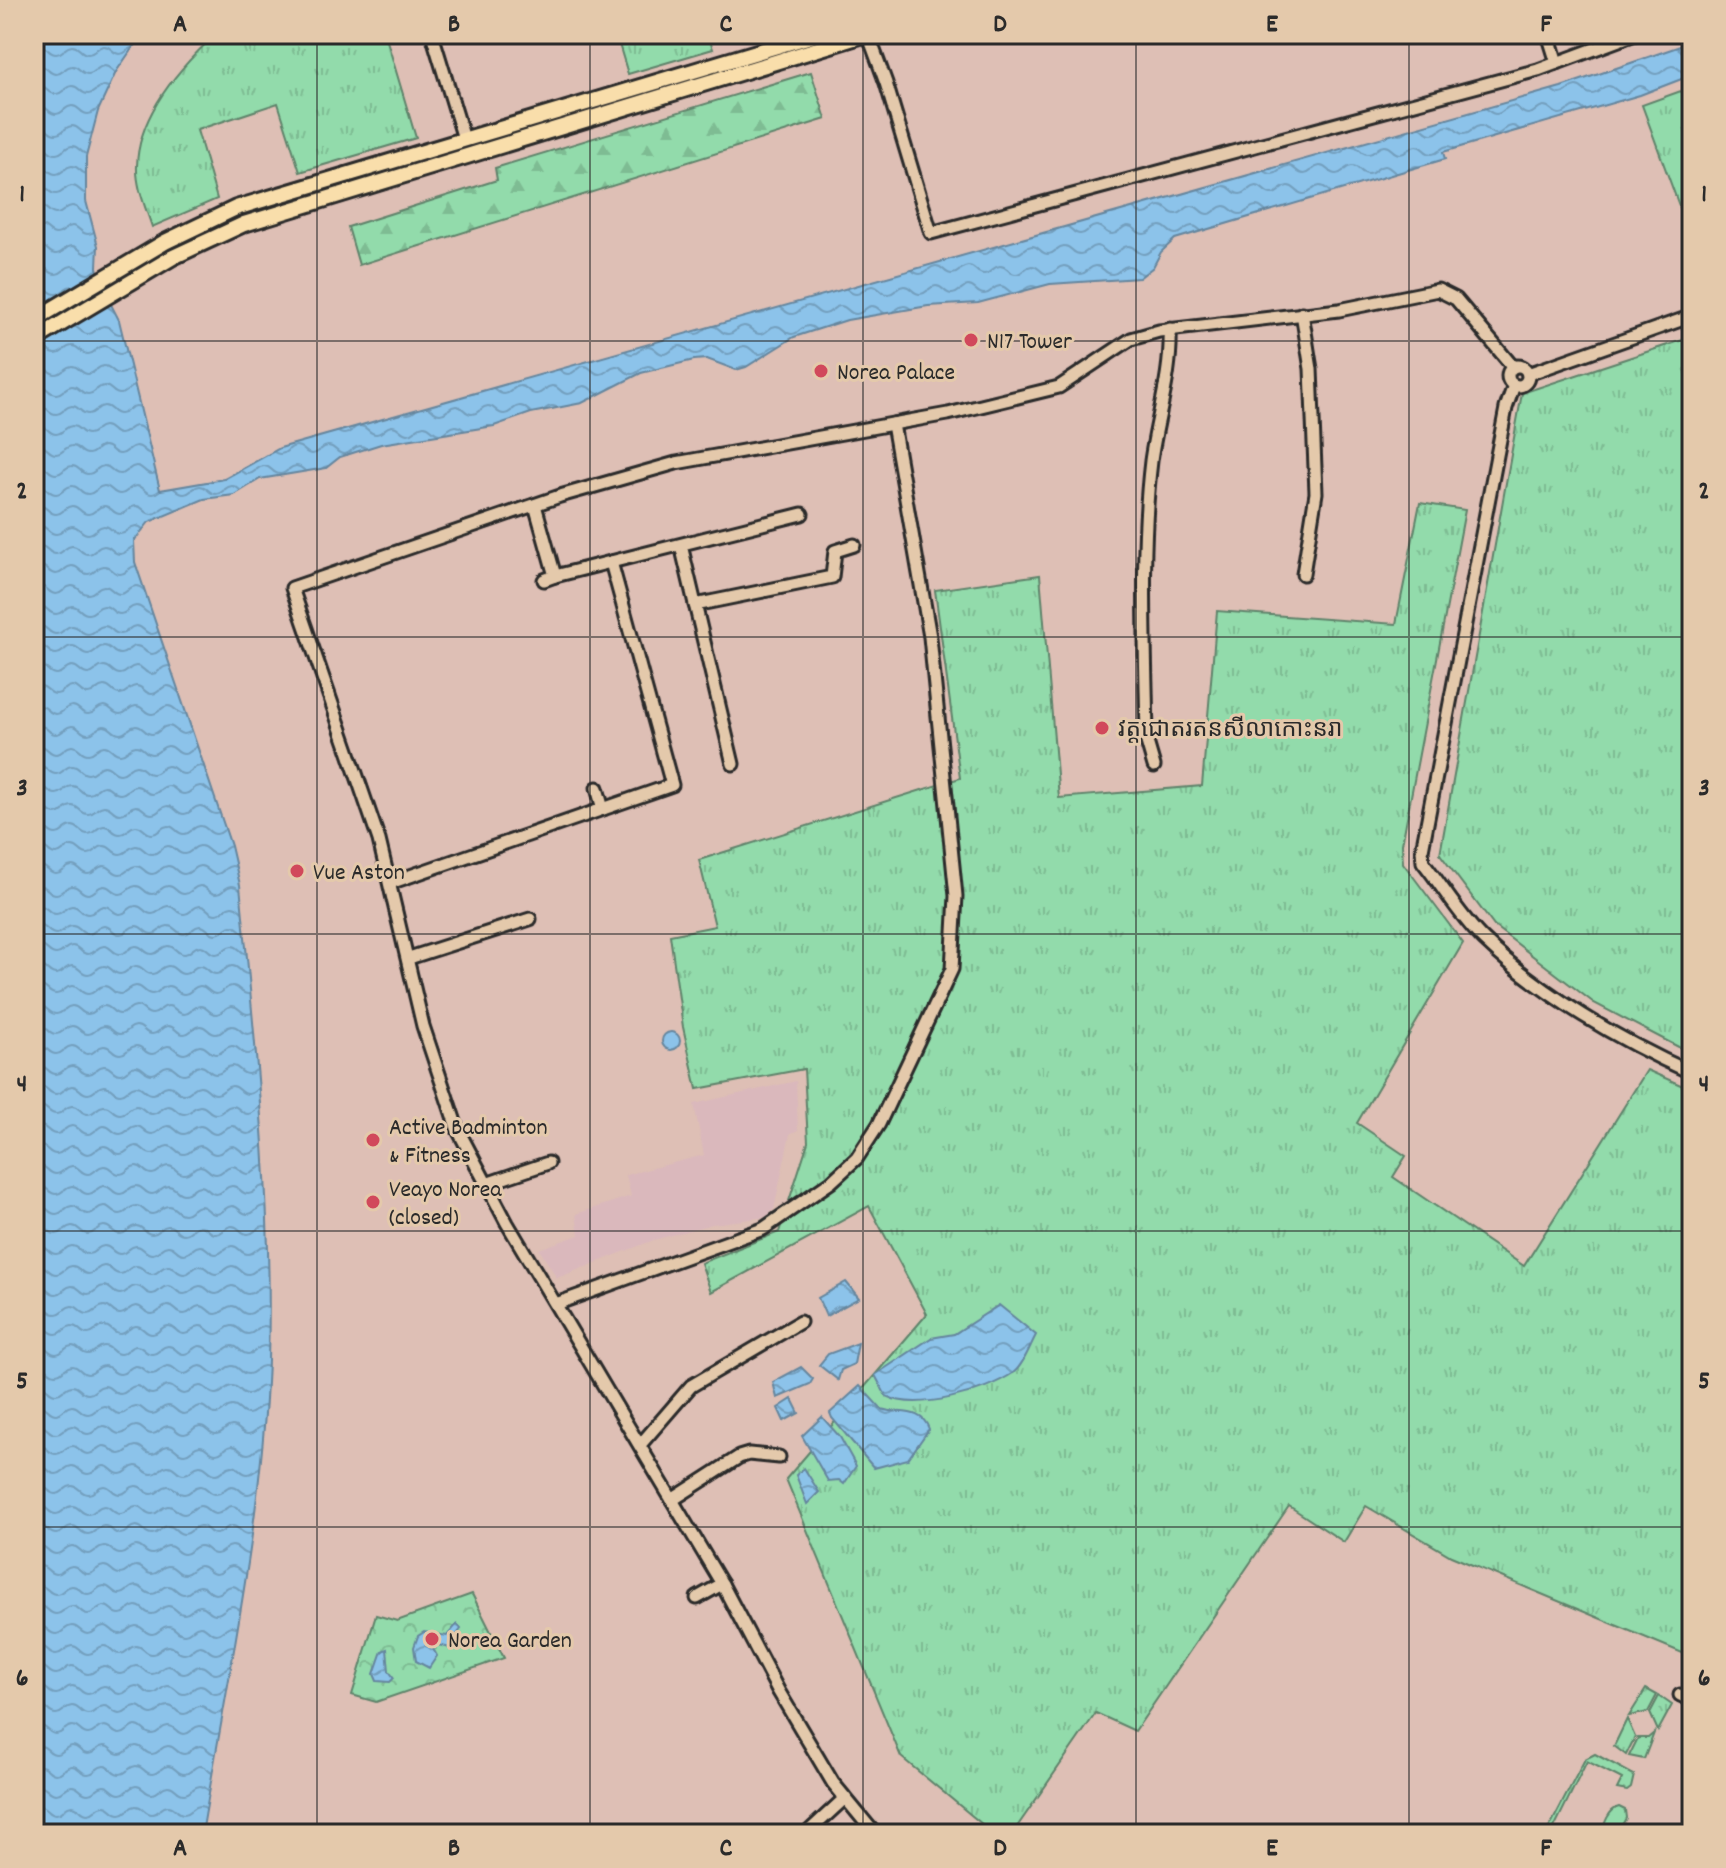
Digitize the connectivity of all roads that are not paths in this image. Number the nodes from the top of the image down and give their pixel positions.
1 (432, 34) edge
2 (817, 34) edge
3 (868, 34) edge
4 (1548, 34) edge
5 (1635, 34) edge
6 (1557, 63) junction
7 (464, 139) junction
8 (1302, 313) junction
9 (1692, 316) edge
10 (34, 320) edge
11 (1170, 329) junction
12 (34, 340) edge
13 (1513, 367) junction
14 (1528, 374) junction
15 (1514, 385) junction
16 (893, 424) junction
17 (535, 505) junction
18 (802, 514) dead end
19 (681, 545) junction
20 (854, 545) dead end
21 (611, 562) junction
22 (1303, 574) dead end
23 (695, 605) junction
24 (733, 764) dead end
25 (1154, 766) dead end
26 (597, 788) dead end
27 (603, 809) junction
28 (390, 883) junction
29 (530, 919) dead end
30 (409, 958) junction
31 (1692, 1073) edge
32 (548, 1163) dead end
33 (486, 1184) junction
34 (556, 1304) junction
35 (800, 1322) dead end
36 (640, 1445) junction
37 (779, 1457) dead end
38 (672, 1500) junction
39 (722, 1584) junction
40 (697, 1598) dead end
41 (845, 1798) junction
42 (806, 1834) edge
43 (875, 1834) edge

1 - 7 street
2 - 7 main road
3 - 6 street
3 - 12 main road
4 - 6 street
5 - 6 street
7 - 10 main road
8 - 11 street
8 - 13 street
8 - 22 street
9 - 14 street
11 - 16 street
11 - 25 street
13 - 14 street
13 - 15 street
14 - 15 street
15 - 31 street
16 - 17 street
16 - 34 street
17 - 21 street
17 - 28 street
18 - 19 street
19 - 21 street
19 - 23 street
20 - 23 street
21 - 27 street
23 - 24 street
26 - 27 street
27 - 28 street
28 - 30 street
29 - 30 street
30 - 33 street
32 - 33 street
33 - 34 street
34 - 36 street
35 - 36 street
36 - 38 street
37 - 38 street
38 - 39 street
39 - 40 street
39 - 41 street
41 - 42 street
41 - 43 street

